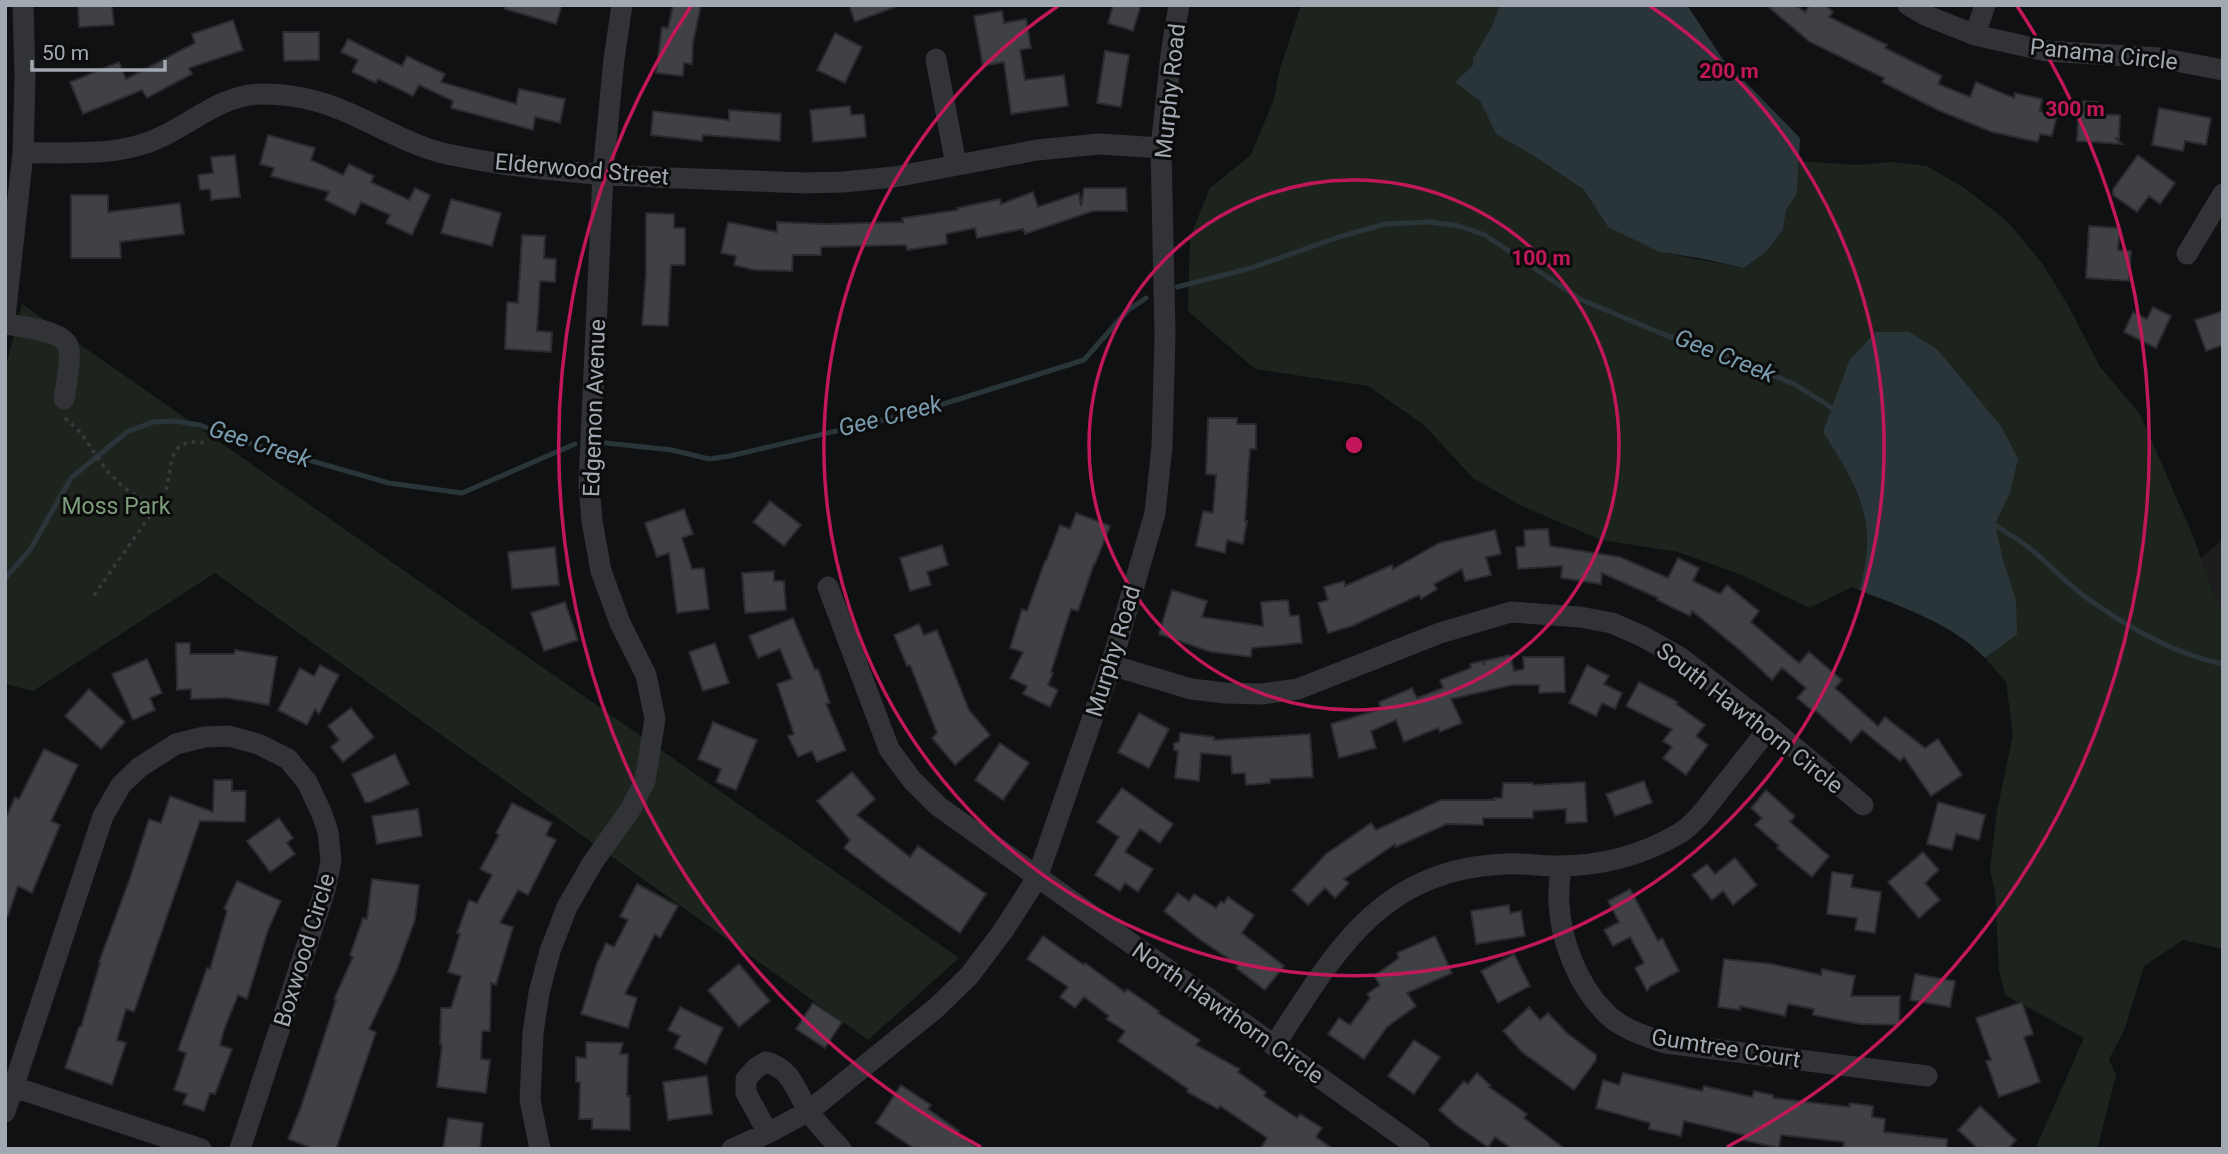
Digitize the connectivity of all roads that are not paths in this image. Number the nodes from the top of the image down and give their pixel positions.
1 (23, 5) edge
2 (622, 5) edge
3 (1179, 5) edge
4 (1908, 5) edge
5 (1985, 5) edge
6 (1975, 35) junction
7 (936, 59) dead end
8 (2223, 70) edge
9 (1161, 148) junction
10 (23, 153) junction
11 (956, 165) junction
12 (603, 173) junction
13 (2223, 194) edge
14 (2187, 254) dead end
15 (5, 317) edge
16 (5, 324) edge
17 (64, 399) road end
18 (828, 587) dead end
19 (1111, 665) junction
20 (1770, 727) junction
21 (1863, 805) dead end
22 (1561, 866) junction
23 (1037, 878) junction
24 (1274, 1046) junction
25 (1927, 1076) dead end
26 (10, 1085) edge
27 (808, 1111) junction
28 (5, 1112) edge
29 (768, 1133) junction
30 (201, 1149) edge
31 (240, 1149) edge
32 (540, 1149) edge
33 (732, 1149) edge
34 (841, 1149) edge
35 (1420, 1149) edge

1 - 10 street
2 - 12 street, Edgemon Avenue
3 - 9 street, Murphy Road
4 - 6 street, Panama Circle
5 - 6 street
6 - 8 street, Panama Circle
7 - 11 street
9 - 11 street, Elderwood Street
9 - 19 street, Murphy Road
10 - 12 street, Elderwood Street
10 - 15 street
11 - 12 street, Elderwood Street
12 - 32 street, Edgemon Avenue
13 - 14 street
16 - 17 street
18 - 23 street, North Hawthorn Circle
19 - 20 street, South Hawthorn Circle
19 - 23 street, Murphy Road
20 - 21 street, South Hawthorn Circle
20 - 22 street
22 - 24 street
22 - 25 street, Gumtree Court
23 - 24 street, North Hawthorn Circle
23 - 27 street, Murphy Road
24 - 35 street, North Hawthorn Circle
26 - 28 street, Boxwood Circle
26 - 30 street
26 - 31 street, Boxwood Circle
27 - 29 street, Murphy Road
27 - 29 street
27 - 34 street
29 - 33 street, Murphy Road

